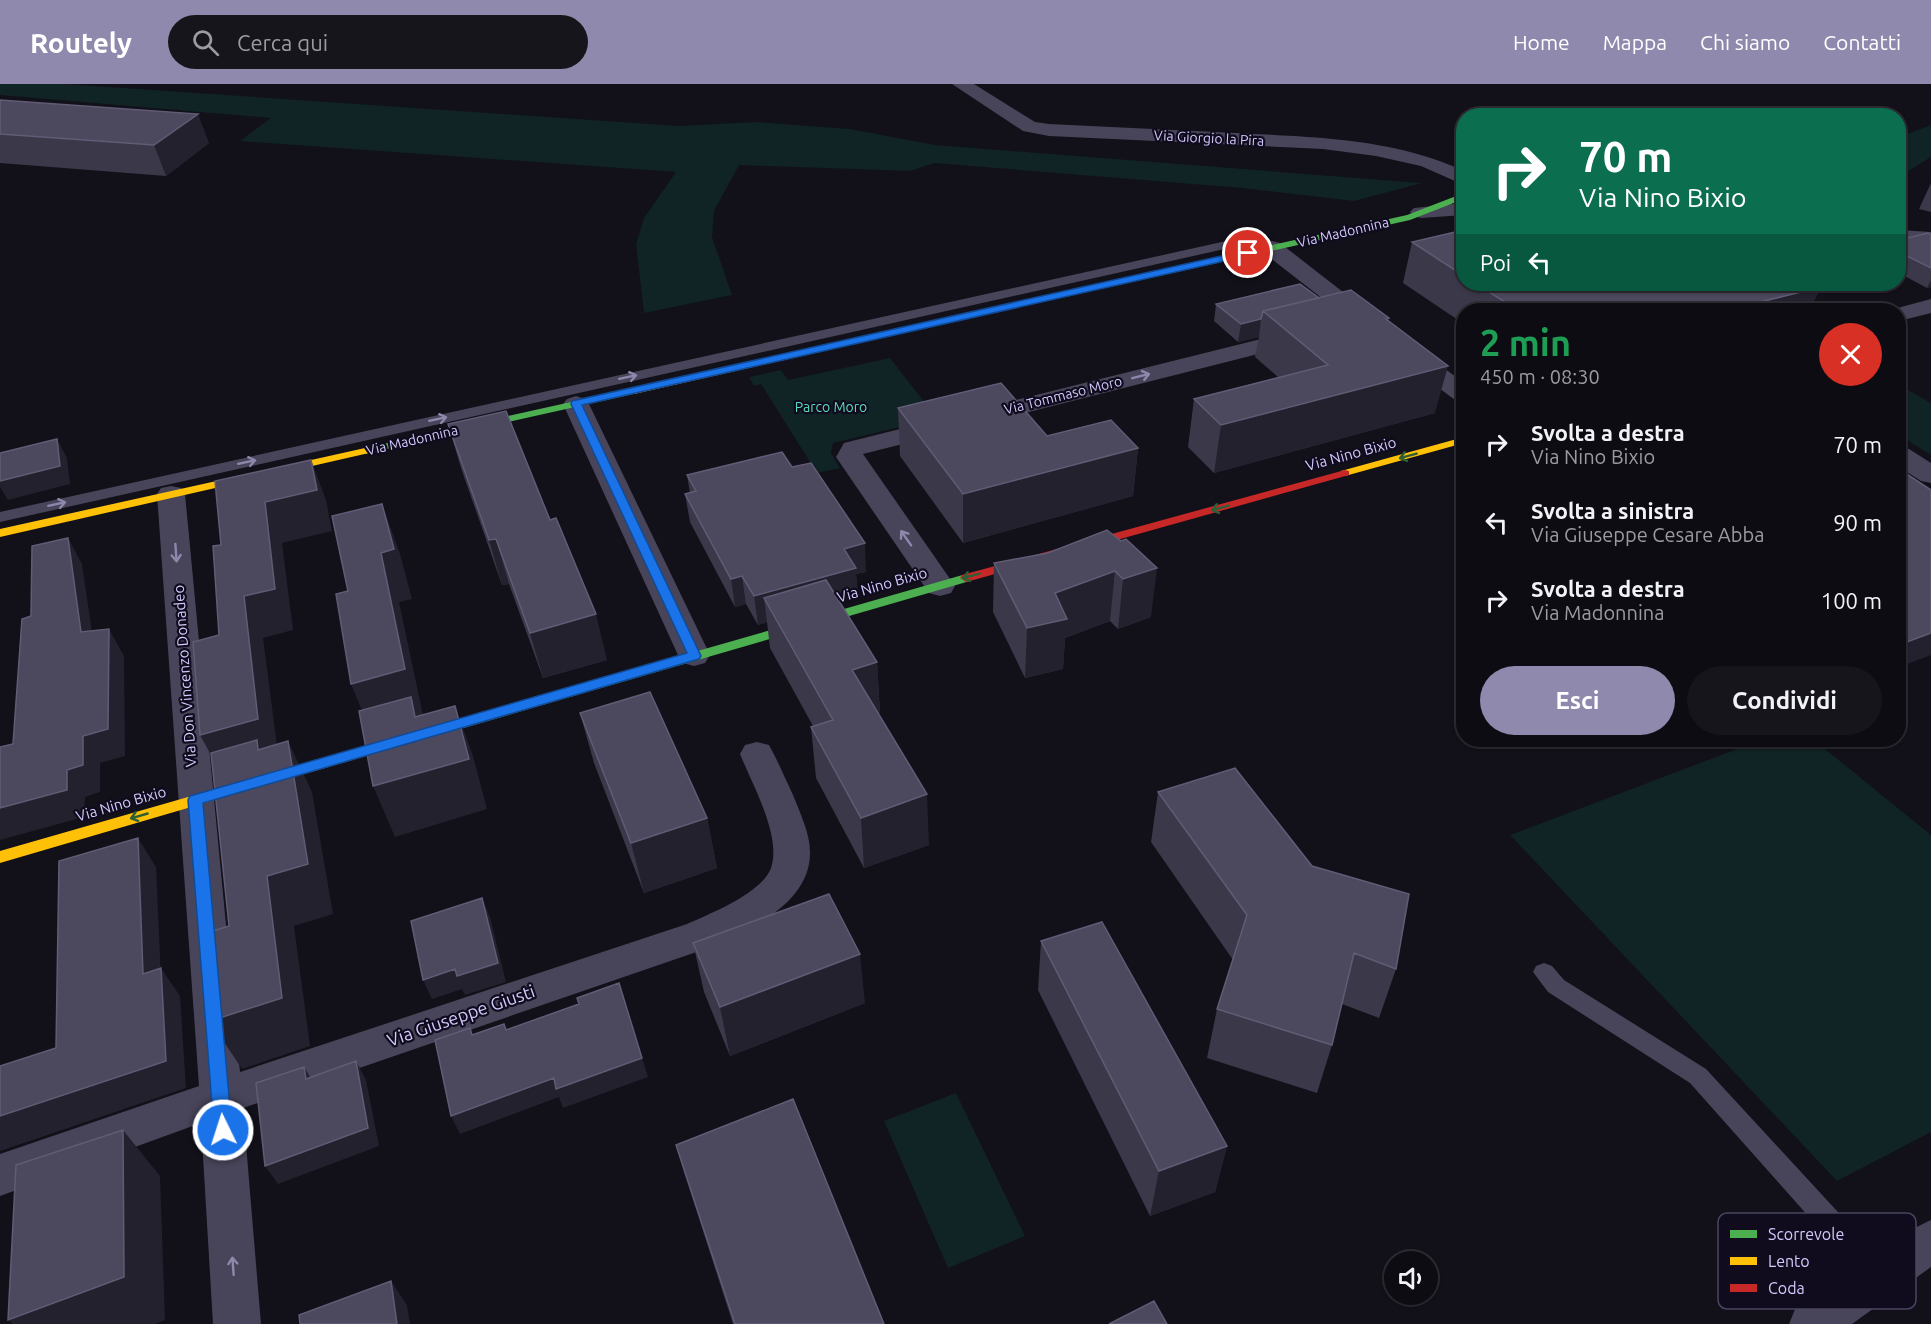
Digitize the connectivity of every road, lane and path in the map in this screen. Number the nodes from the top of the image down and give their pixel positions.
1 (961, 84) edge
2 (1456, 175) edge
3 (1456, 199) edge
4 (1456, 210) edge
5 (1421, 212) junction
6 (1906, 237) edge
7 (1931, 239) edge
8 (1272, 248) junction
9 (1931, 306) edge
10 (1906, 312) edge
11 (1362, 330) junction
12 (1456, 390) edge
13 (576, 404) junction
14 (1456, 442) edge
15 (1906, 459) edge
16 (1931, 475) edge
17 (171, 494) junction
18 (1, 517) edge
19 (0, 532) edge
20 (940, 586) junction
21 (694, 656) junction
22 (758, 754) dead end
23 (196, 800) junction
24 (0, 857) edge
25 (1544, 972) dead end
26 (221, 1096) junction
27 (0, 1175) edge
28 (1822, 1213) edge
29 (1931, 1242) edge
30 (1916, 1250) edge
31 (1834, 1309) edge
32 (1863, 1309) edge
33 (237, 1324) edge
34 (1813, 1324) edge
35 (1854, 1324) edge

1 - 2 street, Via Giorgio la Pira
3 - 5 street, Via Madonnina
4 - 5 street, Via Madonnina
5 - 8 street, Via Madonnina
6 - 7 street
8 - 11 street
8 - 13 street, Via Madonnina
18 -> 8 lane
9 - 10 street
11 - 12 street
20 -> 11 street, Via Tommaso Moro
13 - 17 street, Via Madonnina
13 - 21 street
14 -> 20 street, Via Nino Bixio
15 - 16 street
17 - 19 street, Via Madonnina
17 -> 23 street, Via Don Vincenzo Donadeo
20 - 21 street, Via Nino Bixio
21 - 23 street, Via Nino Bixio
22 - 26 street, Via Giuseppe Giusti
23 -> 24 street, Via Nino Bixio
23 - 26 street, Via Don Vincenzo Donadeo
25 - 28 lane
26 - 27 street, Via Giuseppe Giusti
33 -> 26 street, Via Don Vincenzo Donadeo
29 - 30 street
31 - 34 street
32 - 35 street

